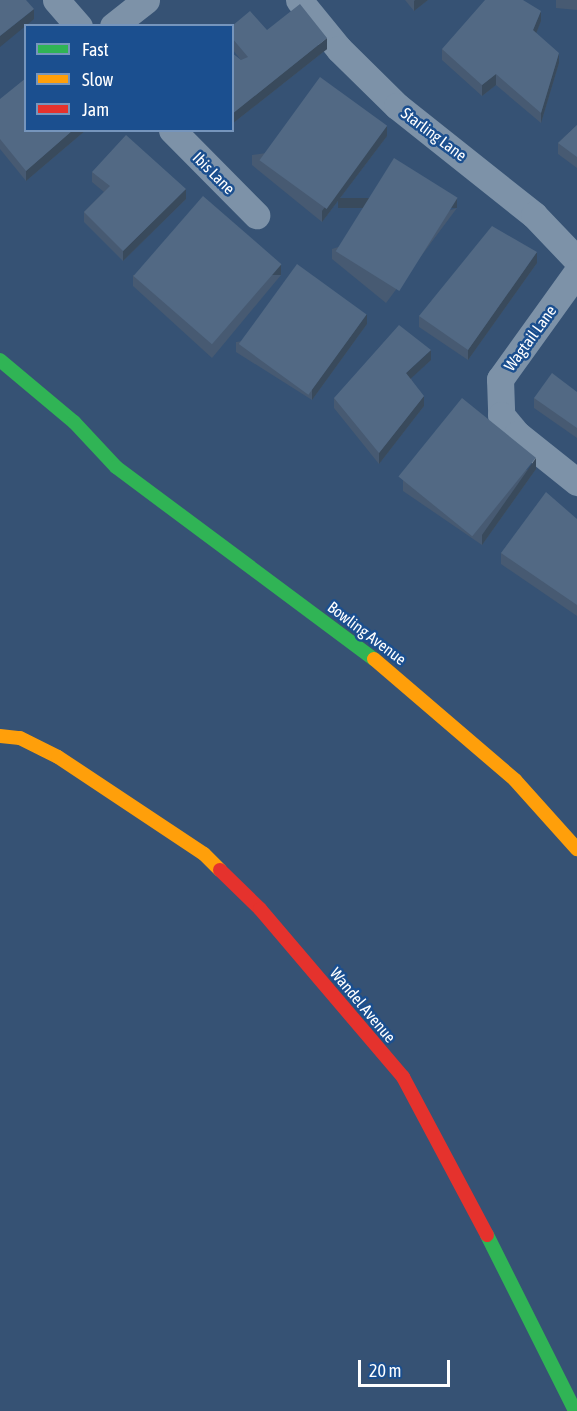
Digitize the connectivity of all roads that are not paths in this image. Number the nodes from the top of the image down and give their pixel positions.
1 (56, 0) edge
2 (146, 0) edge
3 (299, 0) edge
4 (78, 24) edge
5 (116, 24) edge
6 (174, 132) edge
7 (256, 215) dead end
8 (577, 260) edge
9 (577, 272) edge
10 (0, 360) edge
11 (80, 453) dead end
12 (116, 467) junction
13 (577, 482) edge
14 (0, 736) edge
15 (577, 849) edge
16 (575, 1411) edge

1 - 4 street
2 - 5 street
3 - 8 street, Starling Lane
6 - 7 street, Ibis Lane
9 - 13 street, Wagtail Lane
10 - 12 street, Bowling Avenue
11 - 12 street, Bowling Avenue
12 - 15 street, Bowling Avenue
14 - 16 street, Wandel Avenue

